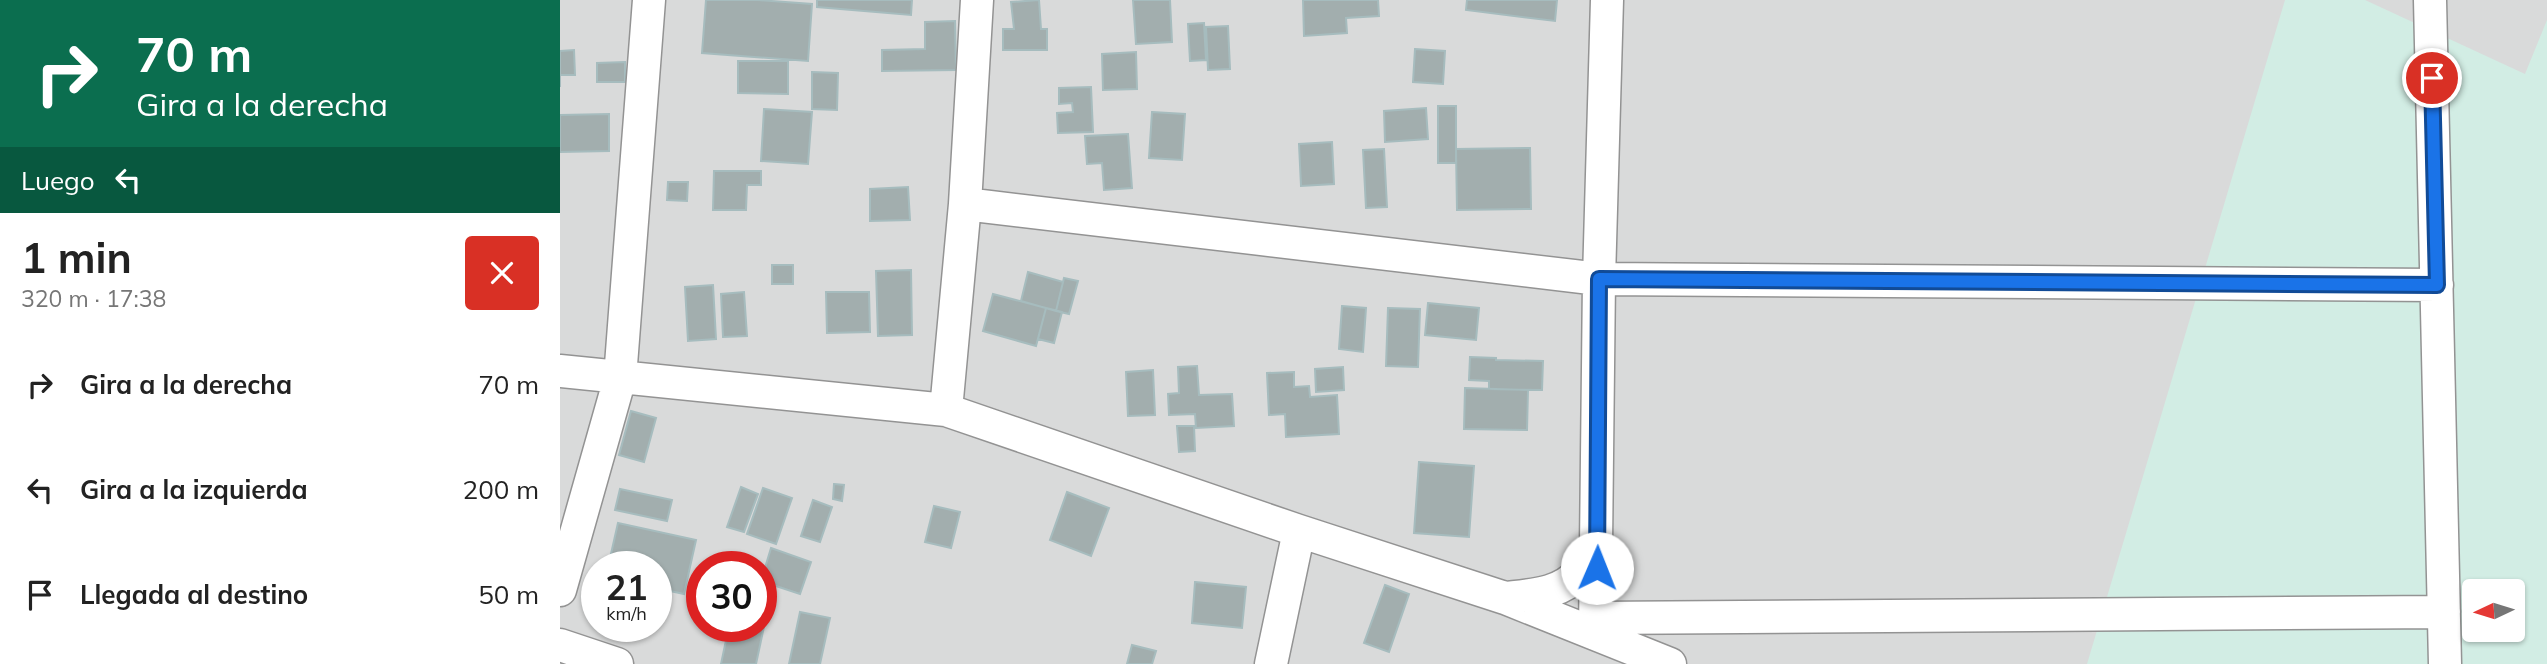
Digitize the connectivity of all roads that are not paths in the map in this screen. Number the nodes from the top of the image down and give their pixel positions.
1 (649, 0) edge
2 (977, 0) edge
3 (1607, 0) edge
4 (2430, 0) edge
5 (965, 204) junction
6 (1599, 279) junction
7 (2437, 285) junction
8 (560, 371) edge
9 (620, 378) junction
10 (946, 410) junction
11 (1299, 531) junction
12 (1597, 542) junction
13 (560, 590) edge
14 (1505, 598) junction
15 (2444, 612) junction
16 (1595, 626) junction
17 (560, 645) edge
18 (617, 664) edge
19 (1271, 664) edge
20 (1670, 664) edge
21 (2445, 664) edge

1 - 9 street
2 - 5 street
3 - 6 street
4 - 7 street
5 - 6 street
5 - 10 street
6 - 7 street
6 - 12 street
7 - 15 street
8 - 9 street
9 - 10 street
9 - 13 street
10 - 11 street
11 - 14 street
11 - 19 street
12 - 14 street
12 - 16 street
14 - 16 street
15 - 16 street
15 - 21 street
16 - 20 street
17 - 18 street

